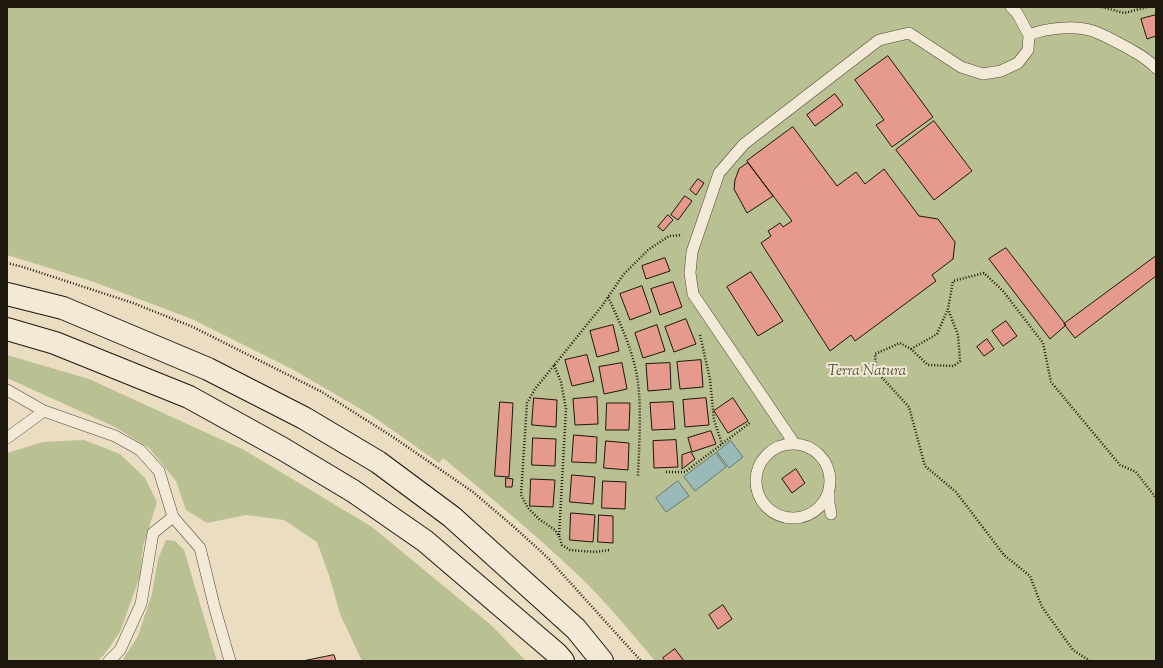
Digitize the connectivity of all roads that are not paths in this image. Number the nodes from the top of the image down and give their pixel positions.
1 (1011, 7) edge
2 (1029, 35) junction
3 (1156, 68) edge
4 (7, 294) edge
5 (7, 329) edge
6 (7, 390) edge
7 (44, 411) junction
8 (7, 438) edge
9 (794, 444) junction
10 (829, 492) junction
11 (831, 514) dead end
12 (173, 517) junction
13 (109, 661) edge
14 (230, 661) edge
15 (563, 661) edge
16 (602, 661) edge

1 - 2 lane
2 - 3 lane
2 - 9 lane
4 - 16 main road
5 - 15 main road
6 - 7 lane
7 - 8 lane
7 - 12 lane
9 - 10 lane
9 - 10 lane
10 - 11 lane
12 - 13 lane
12 - 14 lane

